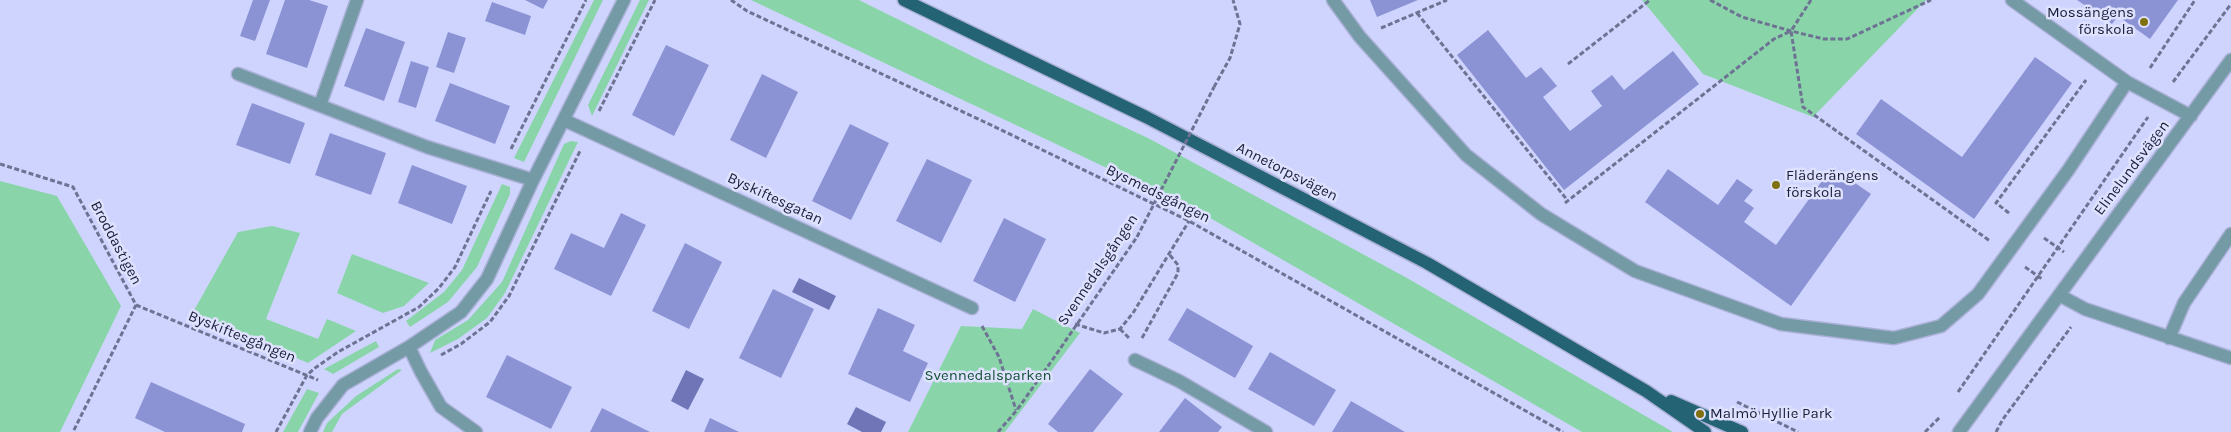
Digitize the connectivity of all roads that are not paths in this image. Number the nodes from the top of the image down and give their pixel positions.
1 (357, 0) edge
2 (624, 0) edge
3 (904, 0) edge
4 (1333, 0) edge
5 (2012, 0) edge
6 (2231, 60) edge
7 (238, 74) dead end
8 (2132, 85) junction
9 (320, 105) junction
10 (2191, 116) junction
11 (564, 120) junction
12 (533, 180) junction
13 (2231, 234) edge
14 (2059, 294) junction
15 (972, 308) road end
16 (2169, 338) junction
17 (409, 347) junction
18 (2231, 358) edge
19 (1135, 360) road end
20 (1646, 390) junction
21 (1970, 418) junction
22 (310, 432) edge
23 (476, 432) edge
24 (1266, 432) edge
25 (1705, 432) edge
26 (1742, 432) edge
27 (1959, 432) edge
28 (1965, 432) edge

1 - 9 street
2 - 11 street
3 - 20 main road, Annetorpsvägen
4 - 8 street
5 - 8 street
6 - 10 street, Elinelundsvägen
7 - 9 street
8 - 10 street
9 - 12 street
10 - 14 street, Elinelundsvägen
11 - 12 street
11 - 15 street, Byskiftesgatan
12 - 17 street
13 - 16 street
14 - 16 street
14 - 21 street, Elinelundsvägen
16 - 18 street
17 - 22 street
17 - 23 street
19 - 24 street
20 - 25 main road, Annetorpsvägen
20 - 26 main road, Annetorpsvägen
21 - 27 street, Elinelundsvägen
21 - 28 street, Elinelundsvägen

